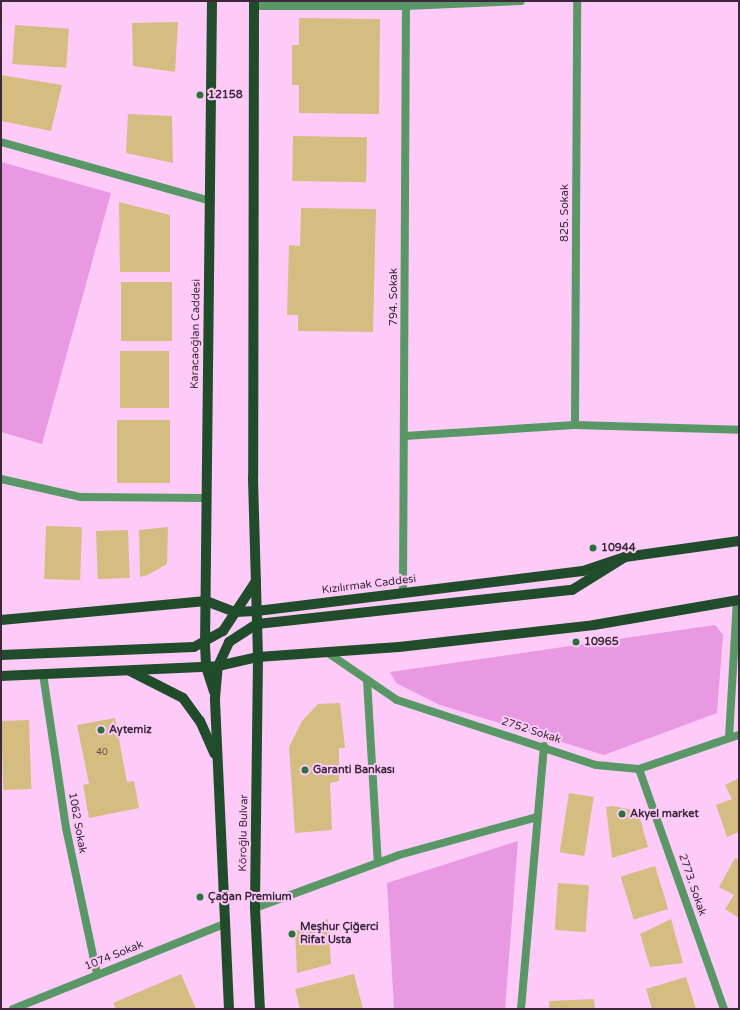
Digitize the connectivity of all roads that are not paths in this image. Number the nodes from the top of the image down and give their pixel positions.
1 (212, 1) edge
2 (521, 1) edge
3 (577, 1) edge
4 (254, 4) edge
5 (406, 4) edge
6 (1, 142) edge
7 (211, 201) junction
8 (575, 425) junction
9 (739, 430) edge
10 (405, 436) junction
11 (1, 479) edge
12 (205, 498) junction
13 (739, 540) edge
14 (625, 557) junction
15 (256, 581) junction
16 (403, 592) junction
17 (738, 600) edge
18 (206, 601) junction
19 (257, 611) junction
20 (235, 612) junction
21 (1, 620) edge
22 (257, 624) junction
23 (205, 641) junction
24 (328, 653) junction
25 (1, 655) edge
26 (258, 657) junction
27 (218, 666) junction
28 (206, 667) junction
29 (128, 670) junction
30 (43, 674) junction
31 (1, 676) edge
32 (367, 680) junction
33 (216, 698) junction
34 (739, 735) edge
35 (729, 738) junction
36 (544, 746) junction
37 (217, 758) junction
38 (639, 769) junction
39 (537, 817) junction
40 (378, 862) junction
41 (255, 908) junction
42 (224, 924) junction
43 (97, 974) junction
44 (13, 1009) edge
45 (228, 1009) edge
46 (260, 1009) edge
47 (521, 1009) edge
48 (724, 1009) edge

1 - 7 main road, Karacaoğlan Caddesi
2 - 5 street
3 - 8 street, 825. Sokak
4 - 5 street
4 - 15 main road
5 - 10 street, 794. Sokak
6 - 7 street
7 - 12 main road, Karacaoğlan Caddesi
8 - 9 street
8 - 10 street
10 - 16 street, 794. Sokak
11 - 12 street
12 - 18 main road, Karacaoğlan Caddesi
13 - 14 main road, Kızılırmak Caddesi
14 - 16 main road, Kızılırmak Caddesi
14 - 22 main road
15 - 19 main road
15 - 20 main road
16 - 19 main road, Kızılırmak Caddesi
17 - 24 main road
17 - 35 street
18 - 20 main road, Kızılırmak Caddesi
18 - 21 main road, Kızılırmak Caddesi
18 - 23 main road, Karacaoğlan Caddesi
19 - 20 main road, Kızılırmak Caddesi
19 - 22 main road
20 - 23 main road
22 - 26 main road
22 - 27 main road
23 - 25 main road
23 - 28 main road, Karacaoğlan Caddesi
24 - 26 main road
24 - 32 street, 2752 Sokak
26 - 27 main road
26 - 41 main road, Köroğlu Bulvar
27 - 28 main road
27 - 33 main road
28 - 29 main road
28 - 33 main road, Karacaoğlan Caddesi
29 - 30 main road
29 - 37 main road
30 - 31 main road
30 - 43 street, 1062 Sokak
32 - 36 street, 2752 Sokak
32 - 40 street
33 - 37 main road, Köroğlu Bulvar
34 - 35 street, 2752 Sokak
35 - 38 street, 2752 Sokak
36 - 38 street, 2752 Sokak
36 - 39 street
37 - 42 main road, Köroğlu Bulvar
38 - 48 street, 2773. Sokak
39 - 40 street
39 - 47 street
40 - 41 street
41 - 46 main road, Köroğlu Bulvar
42 - 43 street, 1074 Sokak
42 - 45 main road, Köroğlu Bulvar
43 - 44 street, 1074 Sokak

